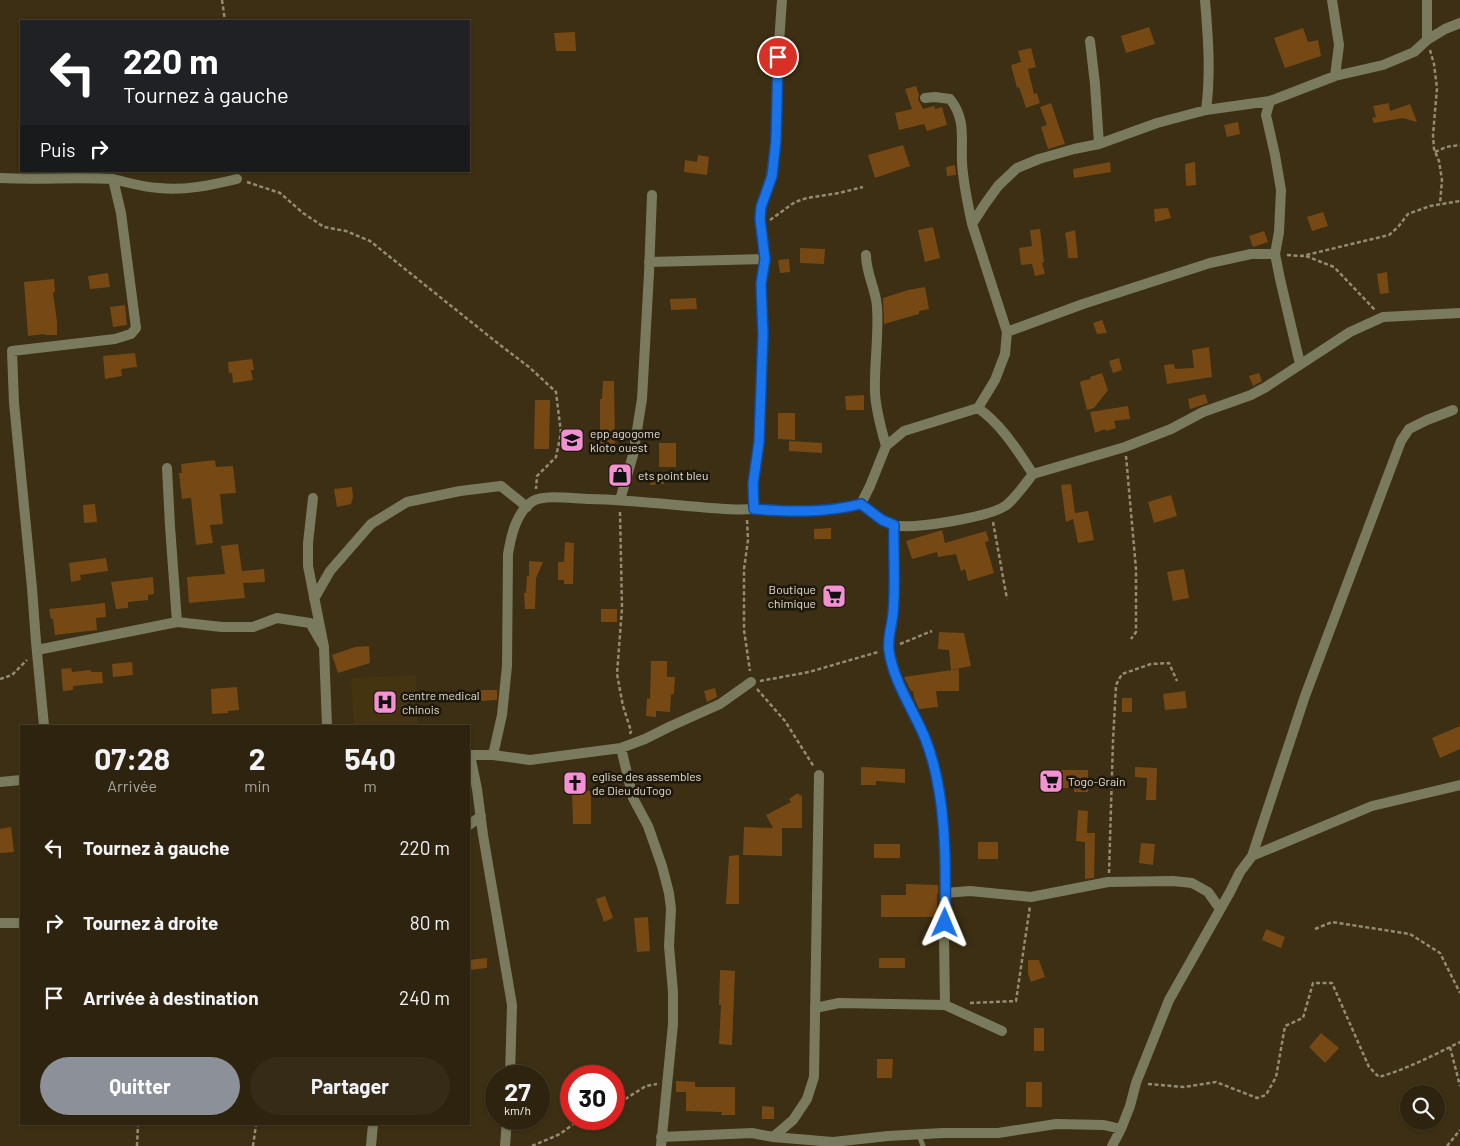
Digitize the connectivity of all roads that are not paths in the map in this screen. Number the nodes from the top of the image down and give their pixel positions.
1 (782, 0) edge
2 (1205, 0) edge
3 (1332, 0) edge
4 (1427, 0) edge
5 (1460, 24) edge
6 (1427, 40) junction
7 (1090, 41) dead end
8 (1335, 76) junction
9 (925, 98) dead end
10 (1270, 101) junction
11 (1206, 110) junction
12 (1099, 144) junction
13 (0, 178) edge
14 (113, 179) junction
15 (236, 179) road end
16 (652, 195) dead end
17 (972, 224) junction
18 (1275, 254) junction
19 (866, 255) dead end
20 (765, 259) junction
21 (649, 262) junction
22 (1460, 313) edge
23 (1008, 332) junction
24 (0, 350) edge
25 (12, 351) junction
26 (1300, 364) junction
27 (978, 408) junction
28 (1453, 410) dead end
29 (886, 446) junction
30 (167, 468) dead end
31 (1033, 474) junction
32 (313, 498) dead end
33 (620, 500) junction
34 (531, 503) junction
35 (861, 504) junction
36 (748, 509) junction
37 (894, 525) junction
38 (314, 599) junction
39 (177, 622) junction
40 (324, 647) junction
41 (37, 650) junction
42 (751, 682) road end
43 (44, 725) edge
44 (327, 725) edge
45 (621, 748) junction
46 (470, 755) edge
47 (492, 755) junction
48 (470, 760) edge
49 (819, 775) road end
50 (20, 780) edge
51 (0, 782) edge
52 (1460, 785) edge
53 (481, 816) junction
54 (470, 824) edge
55 (1252, 856) junction
56 (945, 893) junction
57 (1220, 909) junction
58 (0, 923) edge
59 (20, 923) edge
60 (946, 1004) junction
61 (815, 1008) junction
62 (1002, 1031) dead end
63 (510, 1065) edge
64 (373, 1125) edge
65 (1121, 1128) junction
66 (506, 1130) edge
67 (919, 1135) junction
68 (773, 1136) junction
69 (661, 1141) edge
70 (791, 1142) edge
71 (371, 1146) edge
72 (505, 1146) edge
73 (923, 1146) edge
74 (1112, 1146) edge

1 - 20 street
2 - 11 street
3 - 8 street
4 - 6 street
5 - 6 street
6 - 8 street
7 - 12 street
8 - 10 street
9 - 17 street
10 - 11 street
10 - 18 street
11 - 12 street
12 - 17 street
13 - 14 street
14 - 15 street
14 - 25 street
16 - 21 street
17 - 23 street
18 - 23 street
18 - 26 street
19 - 29 street
20 - 21 street
20 - 36 street
21 - 33 street
22 - 26 street
23 - 27 street
24 - 25 street
25 - 41 street
26 - 31 street
27 - 29 street
27 - 31 street
28 - 55 street
29 - 35 street
30 - 39 street
31 - 37 street
32 - 38 street
33 - 34 street
33 - 36 street
34 - 38 street
34 - 47 street
35 - 36 street
35 - 37 street
37 - 56 street
38 - 40 street
39 - 40 street
39 - 41 street
40 - 44 street
41 - 43 street
42 - 45 street
45 - 47 street
45 - 69 street
46 - 47 street
48 - 53 street
49 - 61 street
50 - 51 street
52 - 55 street
53 - 54 street
53 - 63 street
55 - 57 street
56 - 57 street
56 - 60 street
57 - 65 street
58 - 59 street
60 - 61 street
60 - 62 street
61 - 68 street
64 - 71 street
65 - 67 street
65 - 74 street
66 - 72 street
67 - 70 street
67 - 73 lane
68 - 69 street
68 - 70 street

